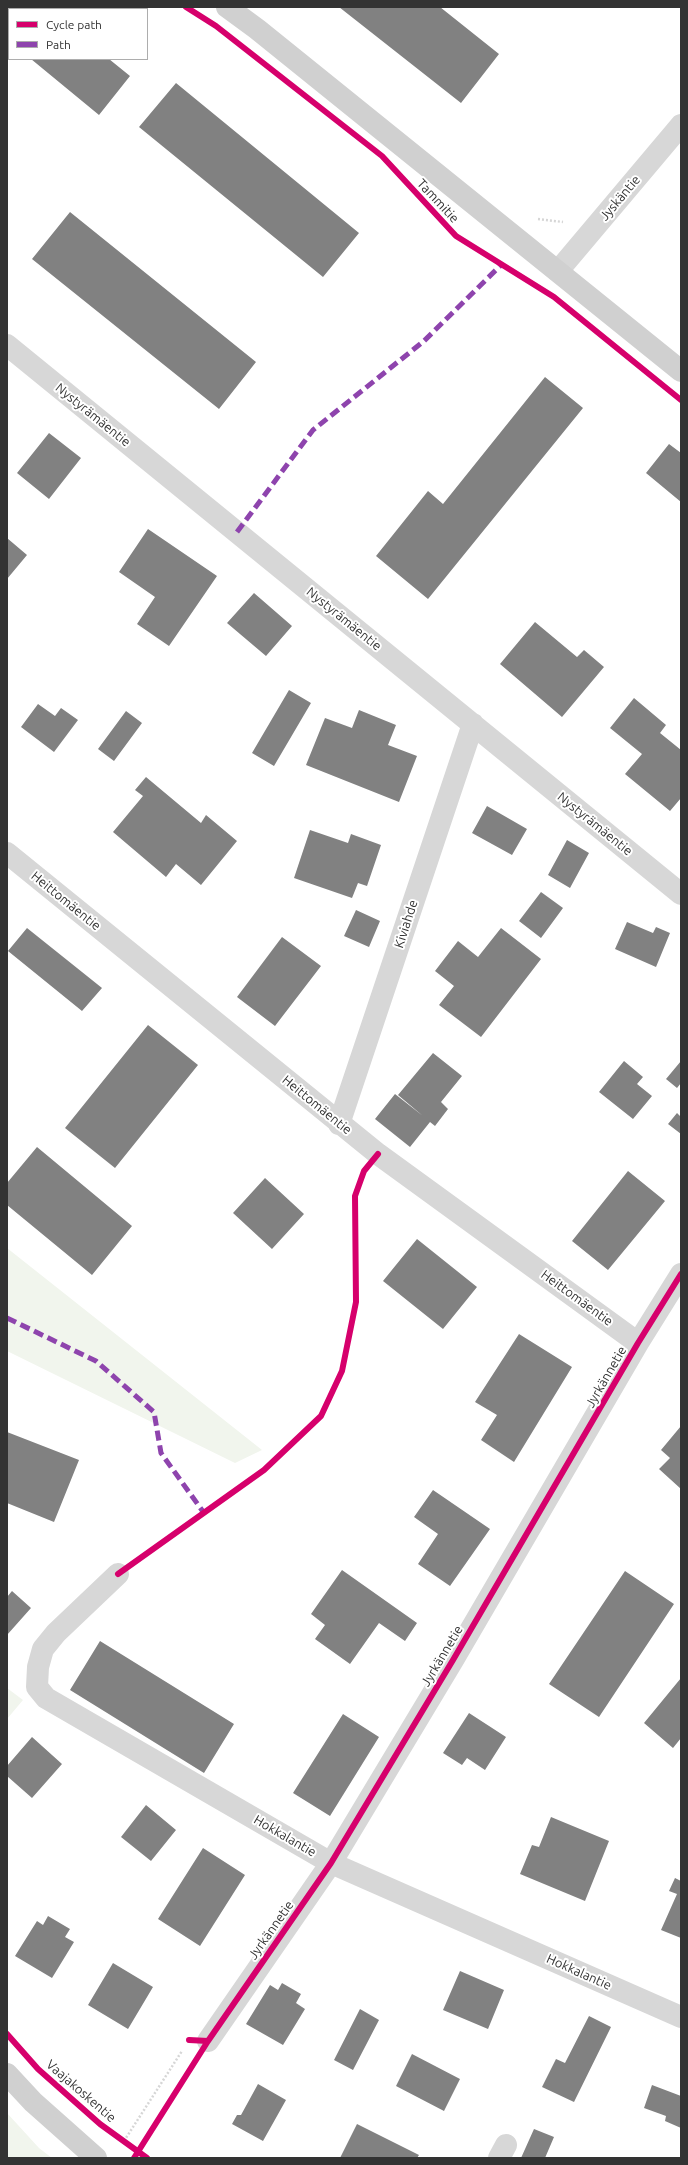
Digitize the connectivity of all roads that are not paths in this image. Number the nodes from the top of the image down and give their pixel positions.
1 (227, 7) edge
2 (681, 125) edge
3 (558, 271) junction
4 (7, 345) edge
5 (681, 371) edge
6 (473, 724) junction
7 (7, 853) edge
8 (681, 894) edge
9 (339, 1124) junction
10 (681, 1274) edge
11 (638, 1343) junction
12 (118, 1574) dead end
13 (331, 1863) junction
14 (681, 2017) edge
15 (199, 2040) road end
16 (7, 2074) edge
17 (96, 2158) edge

1 - 3 street, Tammitie
2 - 3 street, Jyskäntie
3 - 5 street, Tammitie
4 - 6 street, Nystyrämäentie
6 - 8 street, Nystyrämäentie
6 - 9 street, Kiviahde
7 - 9 street, Heittomäentie
9 - 11 street, Heittomäentie
10 - 11 street, Jyrkännetie
11 - 13 street, Jyrkännetie
12 - 13 street, Hokkalantie
13 - 14 street, Hokkalantie
13 - 15 street, Jyrkännetie
16 - 17 street

